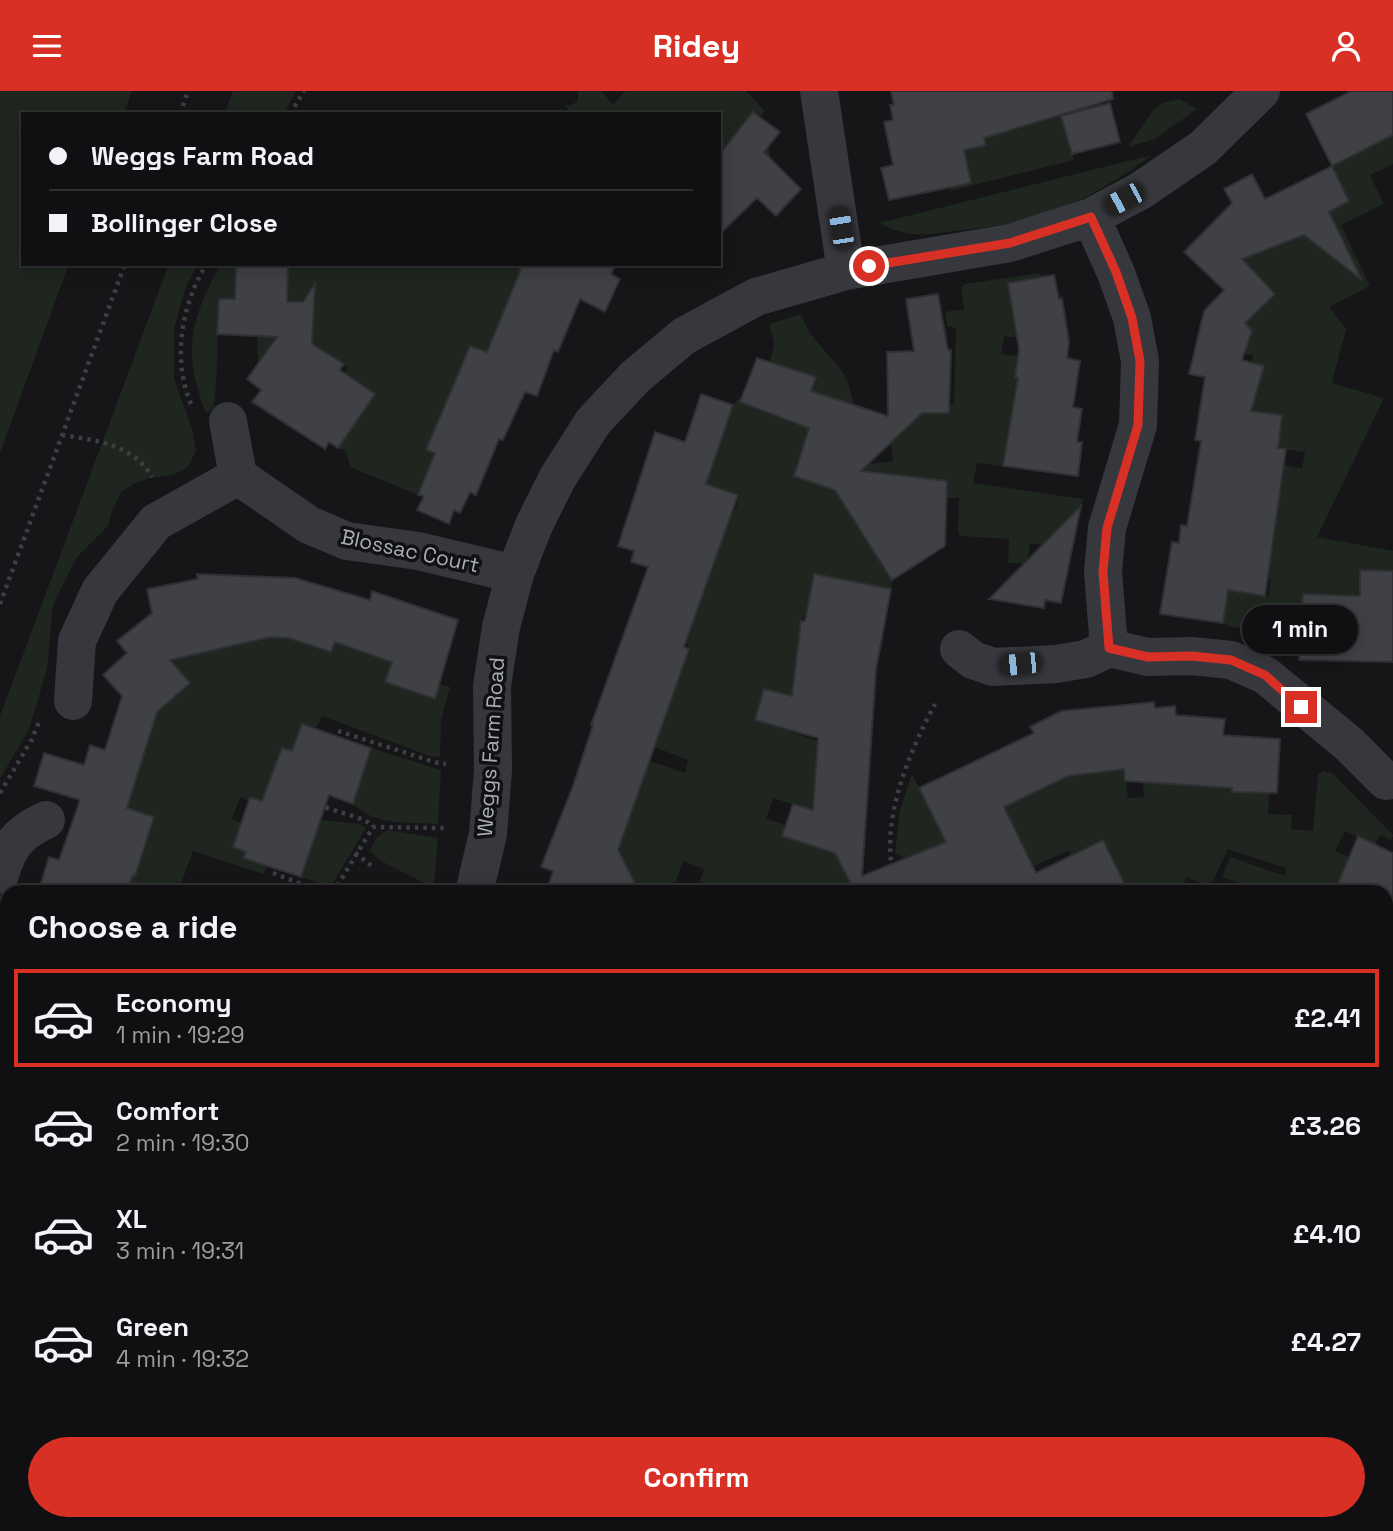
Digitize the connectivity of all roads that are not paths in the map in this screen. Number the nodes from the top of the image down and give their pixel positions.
1 (819, 91) edge
2 (1261, 91) edge
3 (1091, 217) junction
4 (845, 271) junction
5 (211, 418) road end
6 (238, 476) junction
7 (515, 574) junction
8 (1109, 648) junction
9 (959, 649) dead end
10 (73, 701) dead end
11 (1386, 781) dead end
12 (46, 820) dead end
13 (0, 875) edge
14 (476, 885) edge

1 - 4 street
2 - 3 street, Weggs Farm Road
3 - 4 street, Weggs Farm Road
3 - 8 street
4 - 7 street, Weggs Farm Road
5 - 6 street
6 - 7 street, Blossac Court
6 - 10 street
7 - 14 street, Weggs Farm Road
8 - 9 street
8 - 11 street
12 - 13 street

